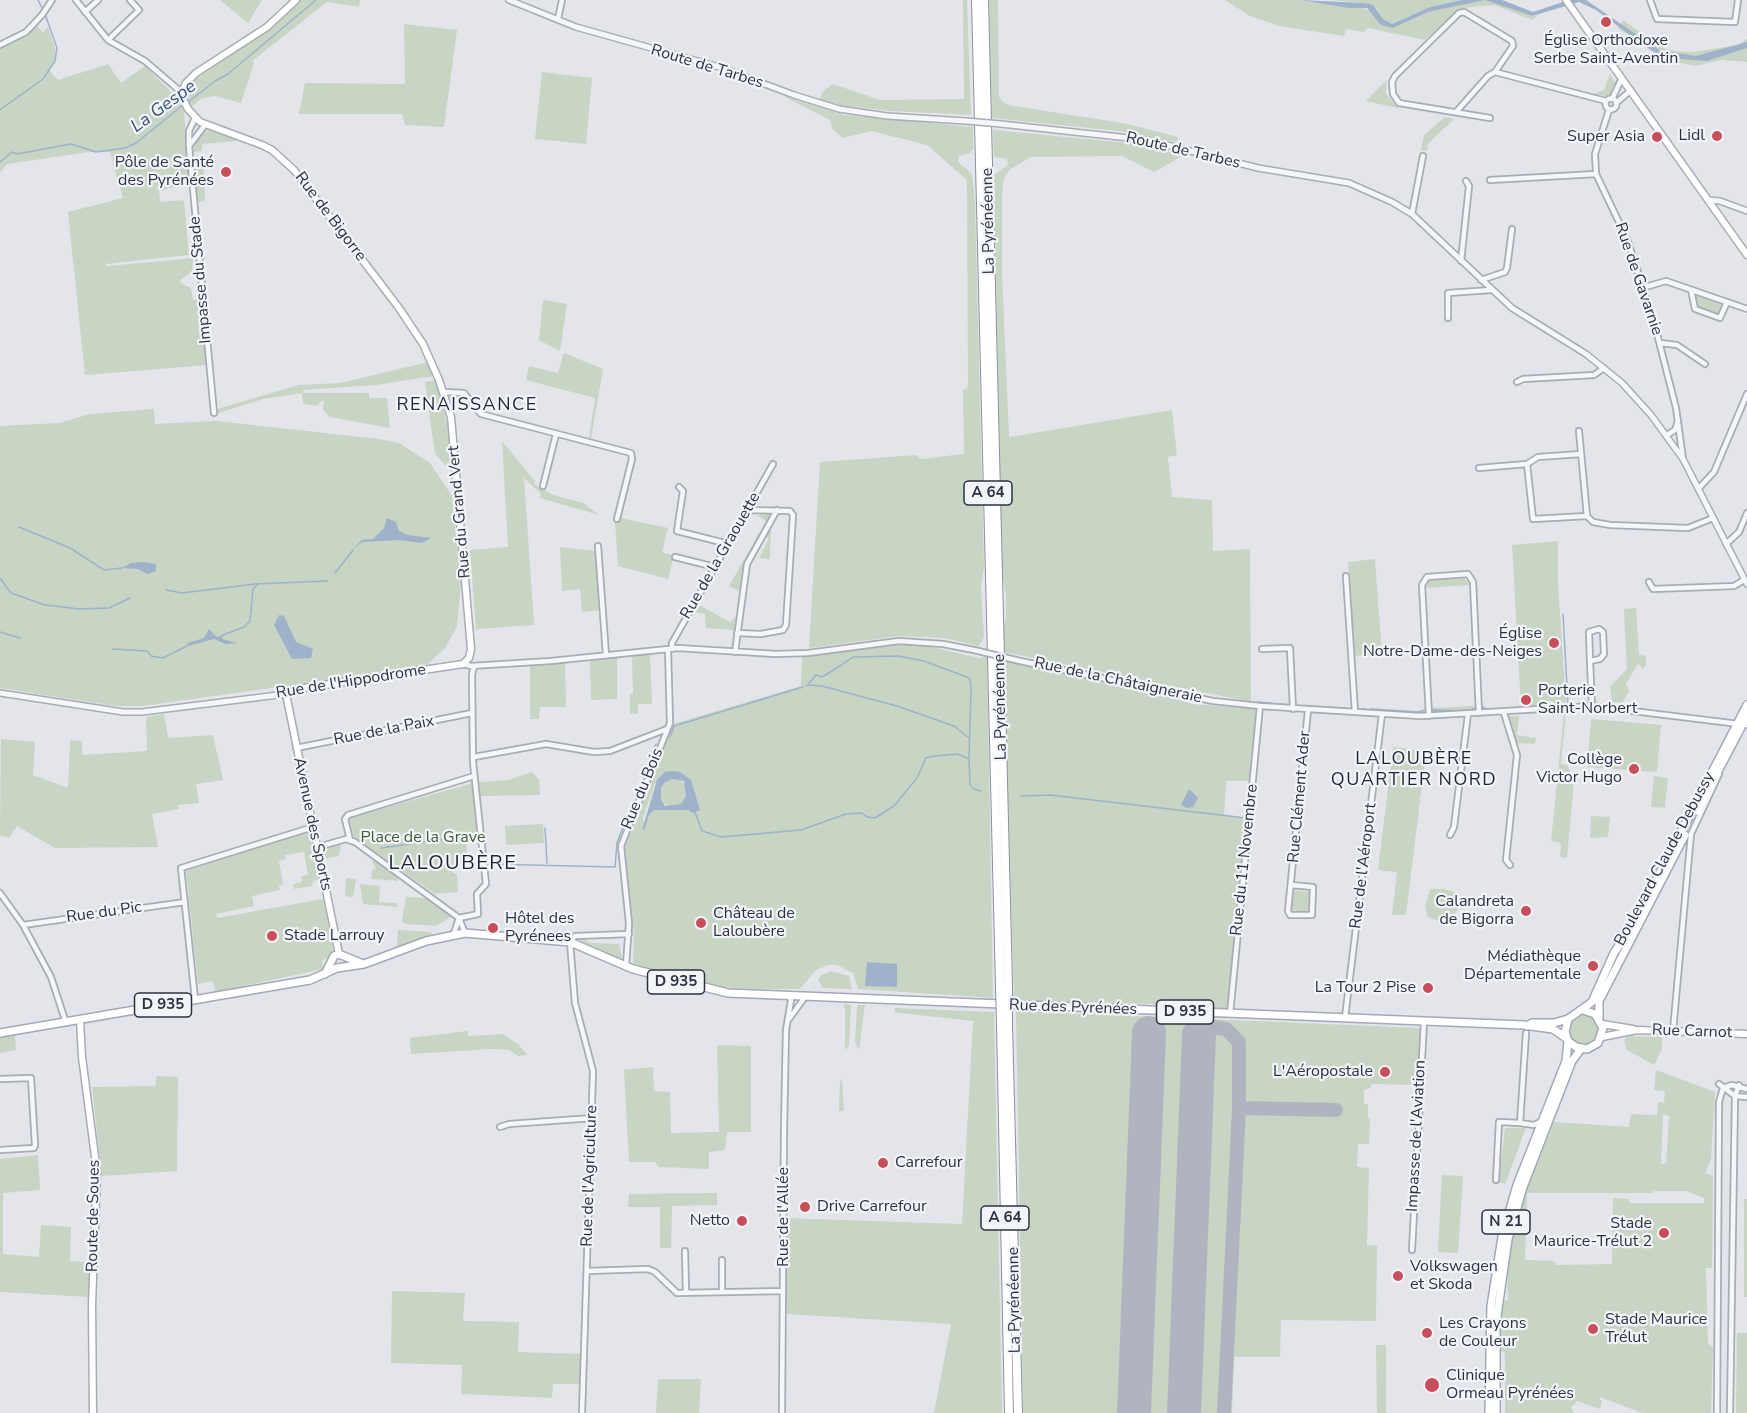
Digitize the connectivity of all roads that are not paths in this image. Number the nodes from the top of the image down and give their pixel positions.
1 (52, 0) edge
2 (76, 0) edge
3 (98, 0) edge
4 (130, 0) edge
5 (296, 0) edge
6 (509, 0) edge
7 (562, 0) edge
8 (976, 0) edge
9 (984, 0) edge
10 (1566, 0) edge
11 (1650, 0) edge
12 (1738, 0) edge
13 (85, 12) junction
14 (558, 19) junction
15 (108, 40) junction
16 (0, 45) edge
17 (1495, 72) junction
18 (1621, 80) junction
19 (180, 91) junction
20 (1630, 92) junction
21 (1614, 100) junction
22 (1606, 101) junction
23 (1609, 110) junction
24 (1456, 112) junction
25 (195, 118) junction
26 (1490, 118) dead end
27 (205, 125) junction
28 (189, 146) junction
29 (1423, 156) dead end
30 (1596, 174) junction
31 (1490, 180) dead end
32 (1466, 181) dead end
33 (1708, 200) junction
34 (1747, 211) edge
35 (1412, 214) junction
36 (1512, 230) dead end
37 (1747, 255) edge
38 (1461, 261) junction
39 (1481, 280) junction
40 (1642, 288) junction
41 (1491, 290) junction
42 (1690, 290) junction
43 (1726, 302) junction
44 (1747, 309) edge
45 (1448, 318) dead end
46 (1660, 343) junction
47 (1705, 364) dead end
48 (434, 368) joint
49 (1604, 368) junction
50 (1517, 382) dead end
51 (444, 392) junction
52 (1747, 394) edge
53 (214, 413) dead end
54 (1678, 418) junction
55 (1579, 431) dead end
56 (556, 434) junction
57 (1681, 435) junction
58 (1669, 438) junction
59 (1581, 454) junction
60 (1683, 459) junction
61 (773, 464) dead end
62 (1527, 464) junction
63 (1479, 468) dead end
64 (543, 486) dead end
65 (679, 487) dead end
66 (1699, 488) junction
67 (748, 510) junction
68 (777, 510) junction
69 (1747, 513) edge
70 (1587, 516) junction
71 (1713, 518) junction
72 (617, 519) dead end
73 (729, 543) junction
74 (1726, 544) junction
75 (598, 546) dead end
76 (675, 557) dead end
77 (715, 567) junction
78 (1346, 576) dead end
79 (1649, 582) dead end
80 (1746, 582) edge
81 (736, 633) junction
82 (670, 649) junction
83 (1262, 650) dead end
84 (735, 652) junction
85 (606, 655) junction
86 (469, 658) junction
87 (1590, 661) junction
88 (463, 664) junction
89 (474, 666) junction
90 (0, 693) edge
91 (286, 694) junction
92 (1747, 705) edge
93 (1260, 706) junction
94 (1592, 706) junction
95 (1293, 709) junction
96 (1308, 710) junction
97 (1355, 712) junction
98 (472, 713) junction
99 (1479, 713) junction
100 (1503, 713) junction
101 (1382, 714) junction
102 (1468, 714) junction
103 (1429, 716) junction
104 (1747, 716) edge
105 (1742, 724) edge
106 (667, 729) junction
107 (296, 748) junction
108 (474, 757) junction
109 (1720, 767) junction
110 (474, 776) junction
111 (313, 827) junction
112 (1450, 835) dead end
113 (350, 840) junction
114 (318, 847) junction
115 (1510, 865) dead end
116 (1291, 885) junction
117 (0, 893) edge
118 (185, 902) junction
119 (459, 918) junction
120 (23, 925) junction
121 (454, 933) junction
122 (465, 933) junction
123 (629, 934) junction
124 (570, 942) junction
125 (343, 955) junction
126 (364, 964) junction
127 (335, 965) junction
128 (345, 966) junction
129 (626, 966) junction
130 (1004, 986) junction
131 (789, 996) junction
132 (802, 996) junction
133 (195, 999) junction
134 (790, 1008) junction
135 (1583, 1010) junction
136 (1230, 1014) junction
137 (1345, 1018) junction
138 (1568, 1019) junction
139 (81, 1021) junction
140 (1424, 1021) junction
141 (1601, 1021) junction
142 (787, 1022) junction
143 (66, 1023) junction
144 (1005, 1024) junction
145 (1527, 1029) junction
146 (1637, 1030) junction
147 (1673, 1031) junction
148 (0, 1033) edge
149 (1747, 1034) edge
150 (1602, 1037) junction
151 (1567, 1039) junction
152 (1581, 1049) junction
153 (0, 1079) edge
154 (1739, 1085) junction
155 (1721, 1086) junction
156 (1747, 1089) edge
157 (1735, 1096) junction
158 (1747, 1098) edge
159 (593, 1118) junction
160 (1542, 1121) junction
161 (1520, 1123) junction
162 (500, 1127) dead end
163 (0, 1150) edge
164 (1496, 1180) dead end
165 (1412, 1250) dead end
166 (685, 1251) dead end
167 (722, 1260) dead end
168 (587, 1271) junction
169 (1717, 1282) junction
170 (1732, 1282) junction
171 (783, 1291) junction
172 (722, 1292) junction
173 (686, 1293) junction
174 (93, 1413) edge
175 (582, 1413) edge
176 (782, 1413) edge
177 (1009, 1413) edge
178 (1018, 1413) edge
179 (1489, 1413) edge
180 (1496, 1413) edge
181 (1717, 1413) edge
182 (1730, 1413) edge

1 - 16 street
2 - 13 street
3 - 13 street
4 - 15 street
5 - 19 main road
6 - 14 street, Route de Tarbes
7 - 14 street
8 - 130 highway, La Pyrénéenne / A 64
9 - 130 highway, La Pyrénéenne / A 64
10 - 18 main road
11 - 12 street
13 - 15 street
14 - 35 street, Route de Tarbes, bridge
15 - 19 street
17 - 22 street
17 - 24 street
17 - 24 street
18 - 20 main road
18 - 21 street, Rue de Gavarnie
19 - 25 main road, Rue de Bigorre
20 - 21 street, Rue de Gavarnie
20 - 33 main road
21 - 22 street, Rue de Gavarnie
21 - 23 street, Rue de Gavarnie
22 - 23 street
23 - 30 street, Rue de Gavarnie
24 - 26 street
25 - 27 main road, Rue de Bigorre
25 - 28 street, Impasse du Stade
27 - 28 street
27 - 48 main road, Rue de Bigorre
28 - 53 street, Impasse du Stade
29 - 35 street
30 - 31 street
30 - 40 street, Rue de Gavarnie
32 - 38 street
33 - 34 street
33 - 37 main road
35 - 38 street, Route de Tarbes
36 - 39 street
38 - 39 street, Route de Tarbes
39 - 41 street, Route de Tarbes
40 - 42 street
40 - 46 street, Rue de Gavarnie
41 - 45 street
41 - 49 street, Route de Tarbes
42 - 43 street
42 - 43 street
43 - 44 street
46 - 47 street
46 - 54 street, Rue de Gavarnie
48 - 51 main road, Rue du Grand Vert
49 - 50 street
49 - 58 street, Route de Tarbes
51 - 56 street
51 - 86 main road, Rue du Grand Vert
52 - 66 street
54 - 57 street, Rue de Gavarnie
54 - 58 street
55 - 59 street
56 - 64 street
56 - 72 street
57 - 58 street
57 - 60 street, Rue de Gavarnie
58 - 60 street, Route de Tarbes
59 - 62 street
59 - 70 street
60 - 66 street, Route de Tarbes
61 - 67 street, Rue de la Graouette
62 - 63 street
62 - 70 street
65 - 73 street
66 - 71 street, Route de Tarbes
67 - 68 street
67 - 73 street, Rue de la Graouette
68 - 81 street
68 - 81 street
69 - 74 street
70 - 71 street
71 - 74 street, Route de Tarbes
73 - 77 street, Rue de la Graouette
74 - 80 street, Route de Tarbes
75 - 85 street
76 - 77 street
77 - 82 street, Rue de la Graouette
78 - 97 street
79 - 80 street
81 - 84 street
82 - 84 street, Rue de la Châtaigneraie
82 - 85 street, Rue de l'Hippodrome
82 - 106 street, Rue du Bois
83 - 95 street
84 - 93 street, Rue de la Châtaigneraie, bridge
85 - 89 street, Rue de l'Hippodrome
86 - 88 main road
86 - 89 street
87 - 87 street
87 - 94 street
88 - 89 street, Rue de l'Hippodrome
88 - 91 main road, Rue de l'Hippodrome
89 - 98 street
90 - 91 street, Rue de l'Hippodrome
91 - 107 main road, Avenue des Sports
92 - 105 main road, Boulevard Claude Debussy
93 - 95 street, Rue de la Châtaigneraie
93 - 136 street, Rue du 11 Novembre
94 - 100 street, Rue de la Châtaigneraie
94 - 105 street, Rue de la Châtaigneraie
95 - 96 street, Rue de la Châtaigneraie
96 - 97 street, Rue de la Châtaigneraie
96 - 116 street, Rue Clément Ader
97 - 101 street, Rue de la Châtaigneraie
98 - 107 street, Rue de la Paix
98 - 108 street
99 - 100 street, Rue de la Châtaigneraie
99 - 102 street, Rue de la Châtaigneraie
99 - 103 street
100 - 115 street
101 - 103 street, Rue de la Châtaigneraie
101 - 137 street, Rue de l'Aéroport
102 - 103 street, Rue de la Châtaigneraie
102 - 112 street
104 - 105 main road, Boulevard Claude Debussy
105 - 109 main road, Boulevard Claude Debussy
105 - 135 main road, Boulevard Claude Debussy
106 - 108 street
106 - 123 street, Rue du Bois
107 - 111 main road, Avenue des Sports
108 - 110 street
109 - 141 main road, Boulevard Claude Debussy
109 - 147 street
110 - 113 street
110 - 119 street
111 - 114 main road, Avenue des Sports
111 - 118 street
113 - 114 street
113 - 119 street
114 - 125 main road, Avenue des Sports
116 - 116 street, Rue Clément Ader
117 - 120 street
118 - 120 street, Rue du Pic
118 - 133 street
119 - 121 street
119 - 122 street
120 - 143 street
121 - 122 main road, D 935
121 - 126 main road, D 935
122 - 124 main road, D 935
123 - 124 street
123 - 129 street, Rue du Bois
124 - 129 main road, D 935
124 - 159 street, Rue de l'Agriculture
125 - 126 main road
125 - 127 main road
125 - 128 main road
126 - 128 main road
127 - 128 main road
127 - 133 main road, D 935
129 - 131 main road, D 935
130 - 144 highway, La Pyrénéenne / A 64, bridge
131 - 132 main road, D 935
131 - 134 street, Rue de l'Allée
132 - 134 street, Rue de l'Allée
132 - 136 main road, Rue des Pyrénées / D 935
132 - 142 street
133 - 139 main road, D 935
134 - 142 street, Rue de l'Allée
135 - 138 main road
135 - 141 main road
136 - 137 main road, Rue des Pyrénées / D 935
137 - 140 main road, Rue des Pyrénées / D 935
138 - 145 main road, D 935
138 - 151 main road
139 - 143 main road, D 935
139 - 174 main road, Route de Soues
140 - 145 main road, Rue des Pyrénées / D 935
140 - 165 street, Impasse de l'Aviation
141 - 146 main road, Rue Carnot
141 - 150 main road
142 - 171 street, Rue de l'Allée
143 - 148 main road, D 935
144 - 177 highway, La Pyrénéenne / A 64
144 - 178 highway, La Pyrénéenne / A 64
145 - 151 main road, D 935
145 - 161 street
146 - 147 main road, Rue Carnot
146 - 150 main road, Rue Carnot
147 - 149 main road, Rue Carnot
150 - 152 main road
151 - 152 main road
151 - 160 main road, N 21
152 - 180 main road, N 21
153 - 163 street
154 - 155 street
154 - 156 street
154 - 157 street
155 - 157 street
155 - 169 street
157 - 158 street
157 - 170 street
159 - 162 street
159 - 168 street, Rue de l'Agriculture
160 - 161 street
160 - 179 main road, N 21
161 - 164 street
166 - 173 street
167 - 172 street
168 - 173 street
168 - 175 street, Rue de l'Agriculture
169 - 170 street
169 - 181 street
170 - 182 street
171 - 172 street
171 - 176 street, Rue de l'Allée
172 - 173 street

